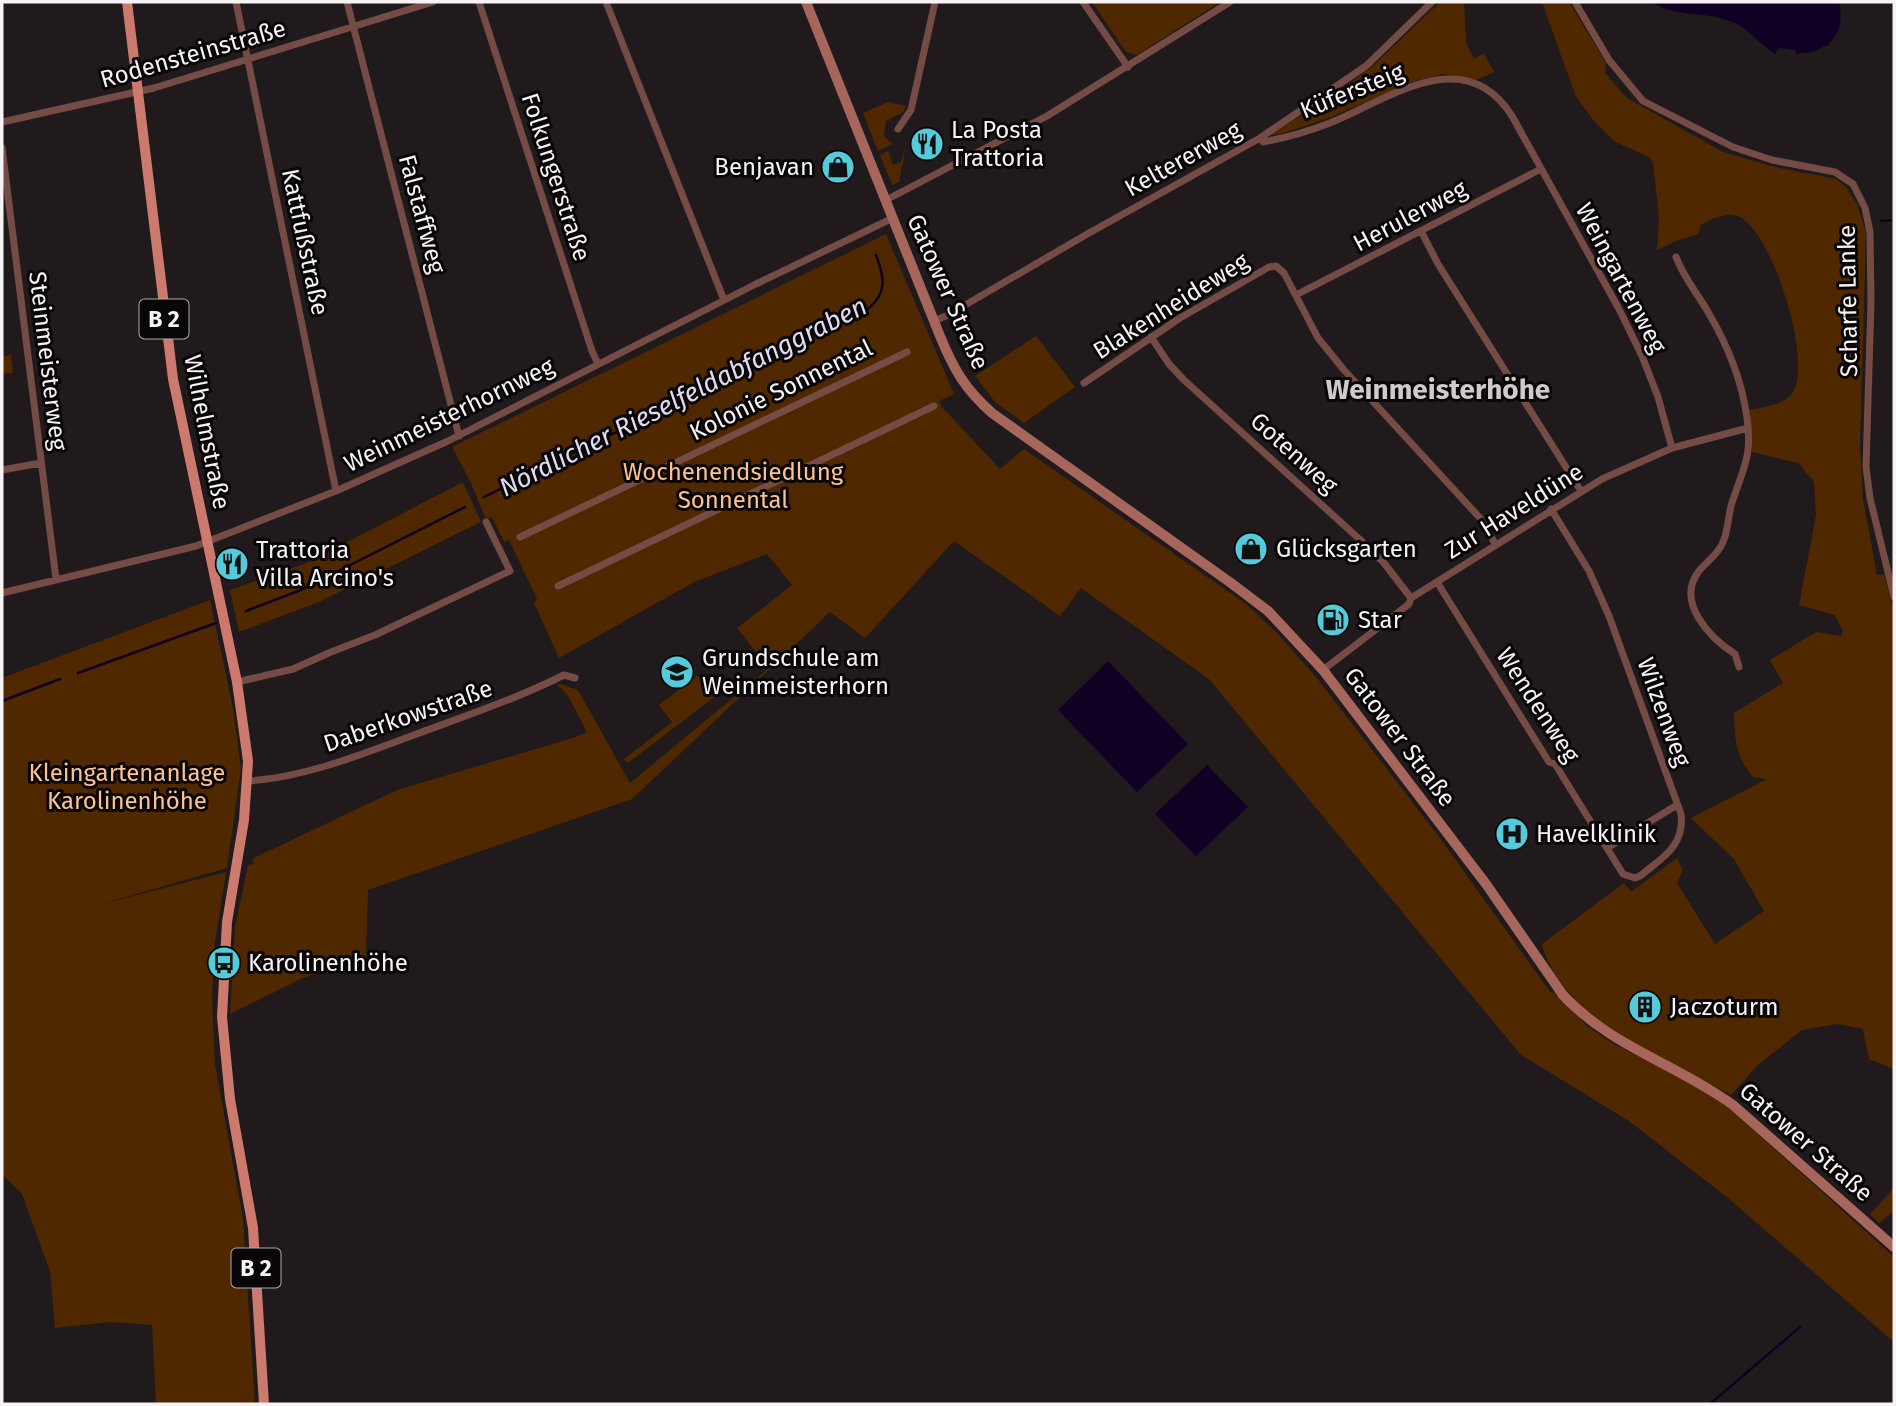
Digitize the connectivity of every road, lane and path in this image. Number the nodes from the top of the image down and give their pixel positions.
1 (127, 2) edge
2 (236, 2) edge
3 (347, 2) edge
4 (433, 2) edge
5 (479, 2) edge
6 (606, 2) edge
7 (806, 2) edge
8 (935, 2) edge
9 (1083, 2) edge
10 (1230, 2) edge
11 (1432, 2) edge
12 (1575, 2) edge
13 (353, 27) junction
14 (247, 60) junction
15 (1128, 67) junction
16 (138, 93) junction
17 (2, 122) edge
18 (898, 129) dead end
19 (1521, 133) joint
20 (1260, 138) junction
21 (2, 148) edge
22 (1541, 169) junction
23 (886, 200) junction
24 (893, 218) junction
25 (1421, 231) junction
26 (1676, 257) dead end
27 (1296, 295) junction
28 (724, 300) junction
29 (934, 321) junction
30 (1151, 337) junction
31 (907, 352) dead end
32 (598, 364) junction
33 (1084, 383) dead end
34 (934, 406) dead end
35 (1748, 428) junction
36 (459, 436) junction
37 (1672, 448) junction
38 (41, 463) junction
39 (2, 470) edge
40 (336, 491) junction
41 (1581, 491) junction
42 (1551, 509) junction
43 (486, 522) dead end
44 (520, 537) dead end
45 (208, 542) junction
46 (1496, 545) junction
47 (57, 579) junction
48 (1437, 582) junction
49 (558, 586) dead end
50 (2, 593) edge
51 (1894, 597) edge
52 (1411, 598) junction
53 (1738, 667) dead end
54 (1323, 670) junction
55 (575, 678) dead end
56 (236, 682) junction
57 (248, 781) junction
58 (1677, 805) junction
59 (1606, 848) junction
60 (1894, 1247) edge
61 (264, 1404) edge

1 - 16 main road, Wilhelmstraße / B 2
2 - 14 street, Kattfußstraße
3 - 13 street, Falstaffweg
4 - 13 street, Rodensteinstraße
5 - 32 street, Folkungerstraße
6 - 28 street
7 - 23 main road, Gatower Straße
8 - 18 street
9 - 15 street
10 - 15 street
11 - 20 street, Keltererweg
12 - 51 street, Scharfe Lanke
13 - 14 street, Rodensteinstraße
13 - 36 street, Falstaffweg
14 - 16 street, Rodensteinstraße
14 - 40 street, Kattfußstraße
15 - 23 street
16 - 17 street, Rodensteinstraße
16 - 45 main road, Wilhelmstraße / B 2
19 - 20 street, Küfersteig
19 - 22 street, Weingartenweg
20 - 29 street, Keltererweg
21 - 38 street, Steinmeisterweg
22 - 25 street, Herulerweg
22 - 37 street, Weingartenweg
23 - 24 main road, Gatower Straße
24 - 28 street, Weinmeisterhornweg
24 - 29 main road, Gatower Straße
25 - 27 street, Herulerweg
25 - 41 street
26 - 35 street
27 - 30 street, Blakenheideweg
27 - 46 street
28 - 32 street, Weinmeisterhornweg
29 - 54 main road, Gatower Straße
30 - 33 street, Blakenheideweg
30 - 52 street, Gotenweg
31 - 44 street, Kolonie Sonnental
32 - 36 street, Weinmeisterhornweg
34 - 49 street
35 - 37 street, Zur Haveldüne
35 - 53 street
36 - 40 street, Weinmeisterhornweg
37 - 41 street, Zur Haveldüne
38 - 39 street
38 - 47 street, Steinmeisterweg
40 - 45 street, Weinmeisterhornweg
41 - 42 street, Zur Haveldüne
42 - 46 street, Zur Haveldüne
42 - 58 street, Wilzenweg
43 - 56 street
45 - 47 street, Weinmeisterhornweg
45 - 56 main road, Wilhelmstraße / B 2
46 - 48 street, Zur Haveldüne
47 - 50 street, Weinmeisterhornweg
48 - 52 street, Zur Haveldüne
48 - 59 street, Wendenweg
52 - 54 street, Zur Haveldüne
54 - 60 main road, Gatower Straße
55 - 57 street, Daberkowstraße
56 - 57 main road, Wilhelmstraße / B 2
57 - 61 main road, Wilhelmstraße / B 2
58 - 59 street
58 - 59 street, Wilzenweg

